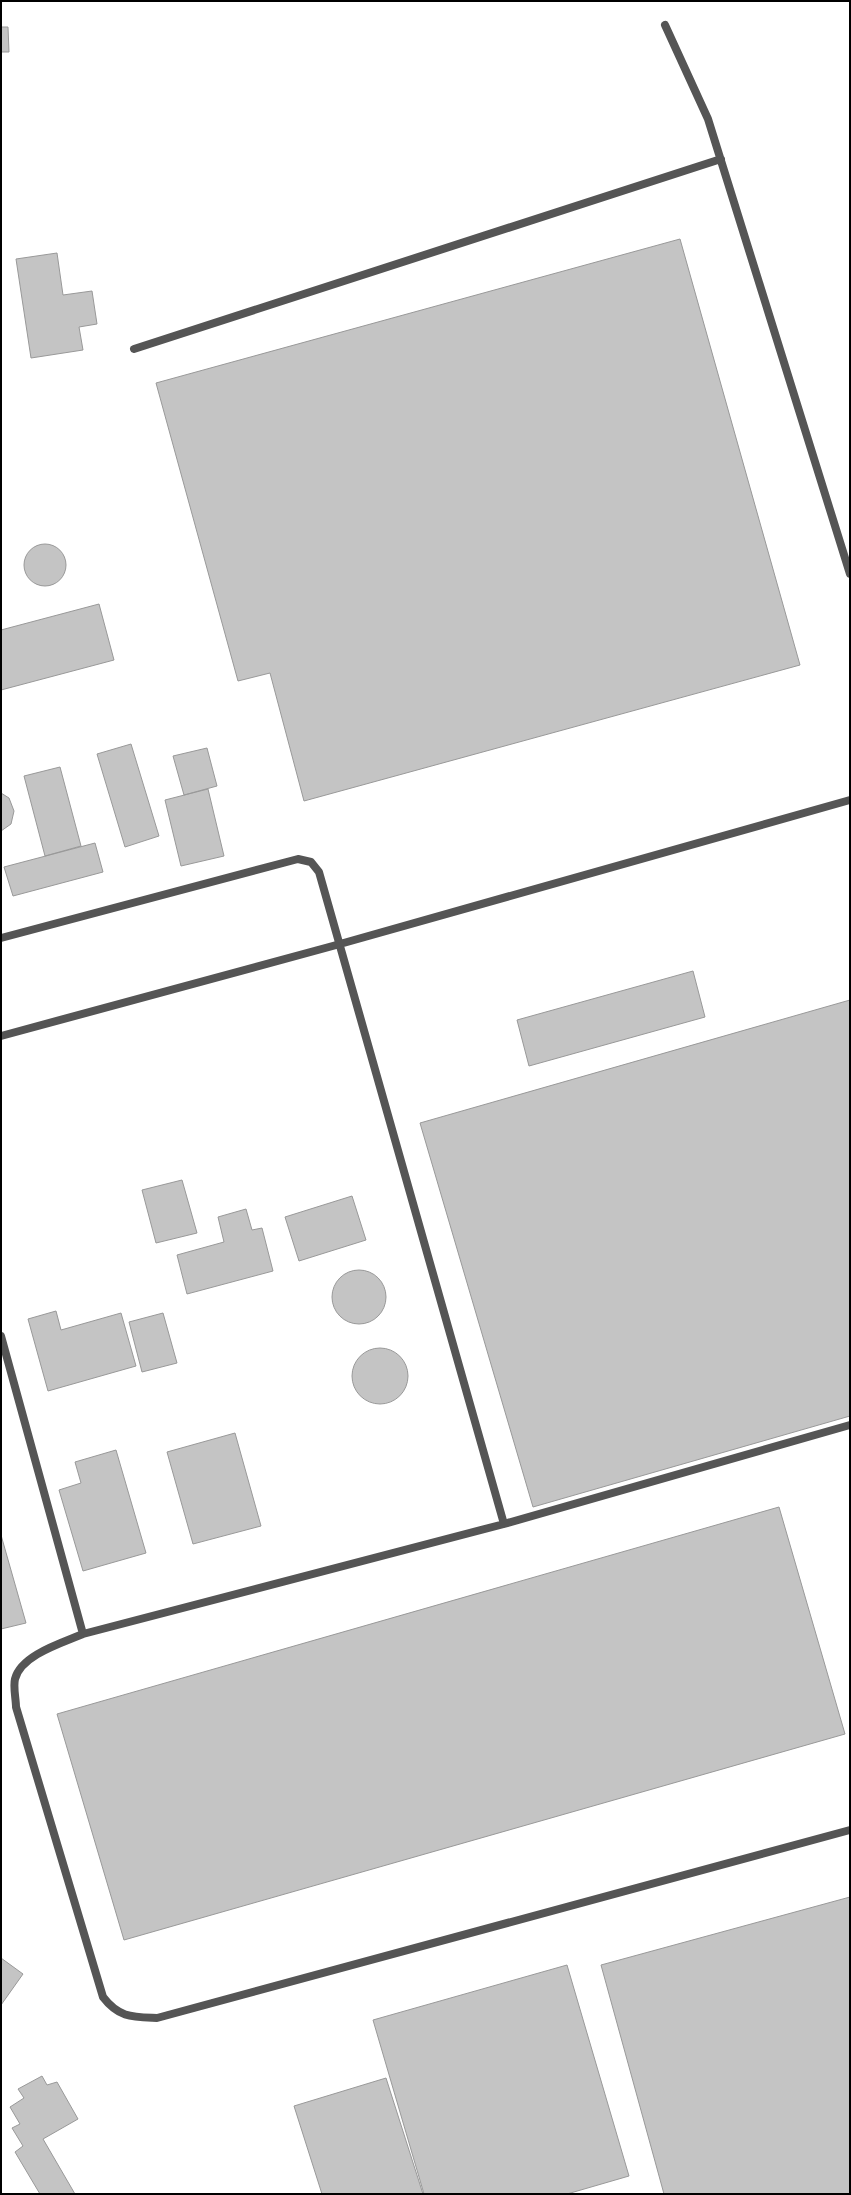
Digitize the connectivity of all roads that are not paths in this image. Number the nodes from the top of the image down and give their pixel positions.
1 (665, 25) dead end
2 (721, 159) junction
3 (134, 349) dead end
4 (850, 574) edge
5 (850, 800) edge
6 (1, 938) edge
7 (340, 944) junction
8 (1, 1036) edge
9 (1, 1336) edge
10 (850, 1425) edge
11 (504, 1524) junction
12 (83, 1634) junction
13 (850, 1830) edge

1 - 2 lane
2 - 3 lane
2 - 4 lane
5 - 7 lane
6 - 7 lane
7 - 8 lane
7 - 11 lane
9 - 12 lane
10 - 11 lane
11 - 12 lane
12 - 13 lane

